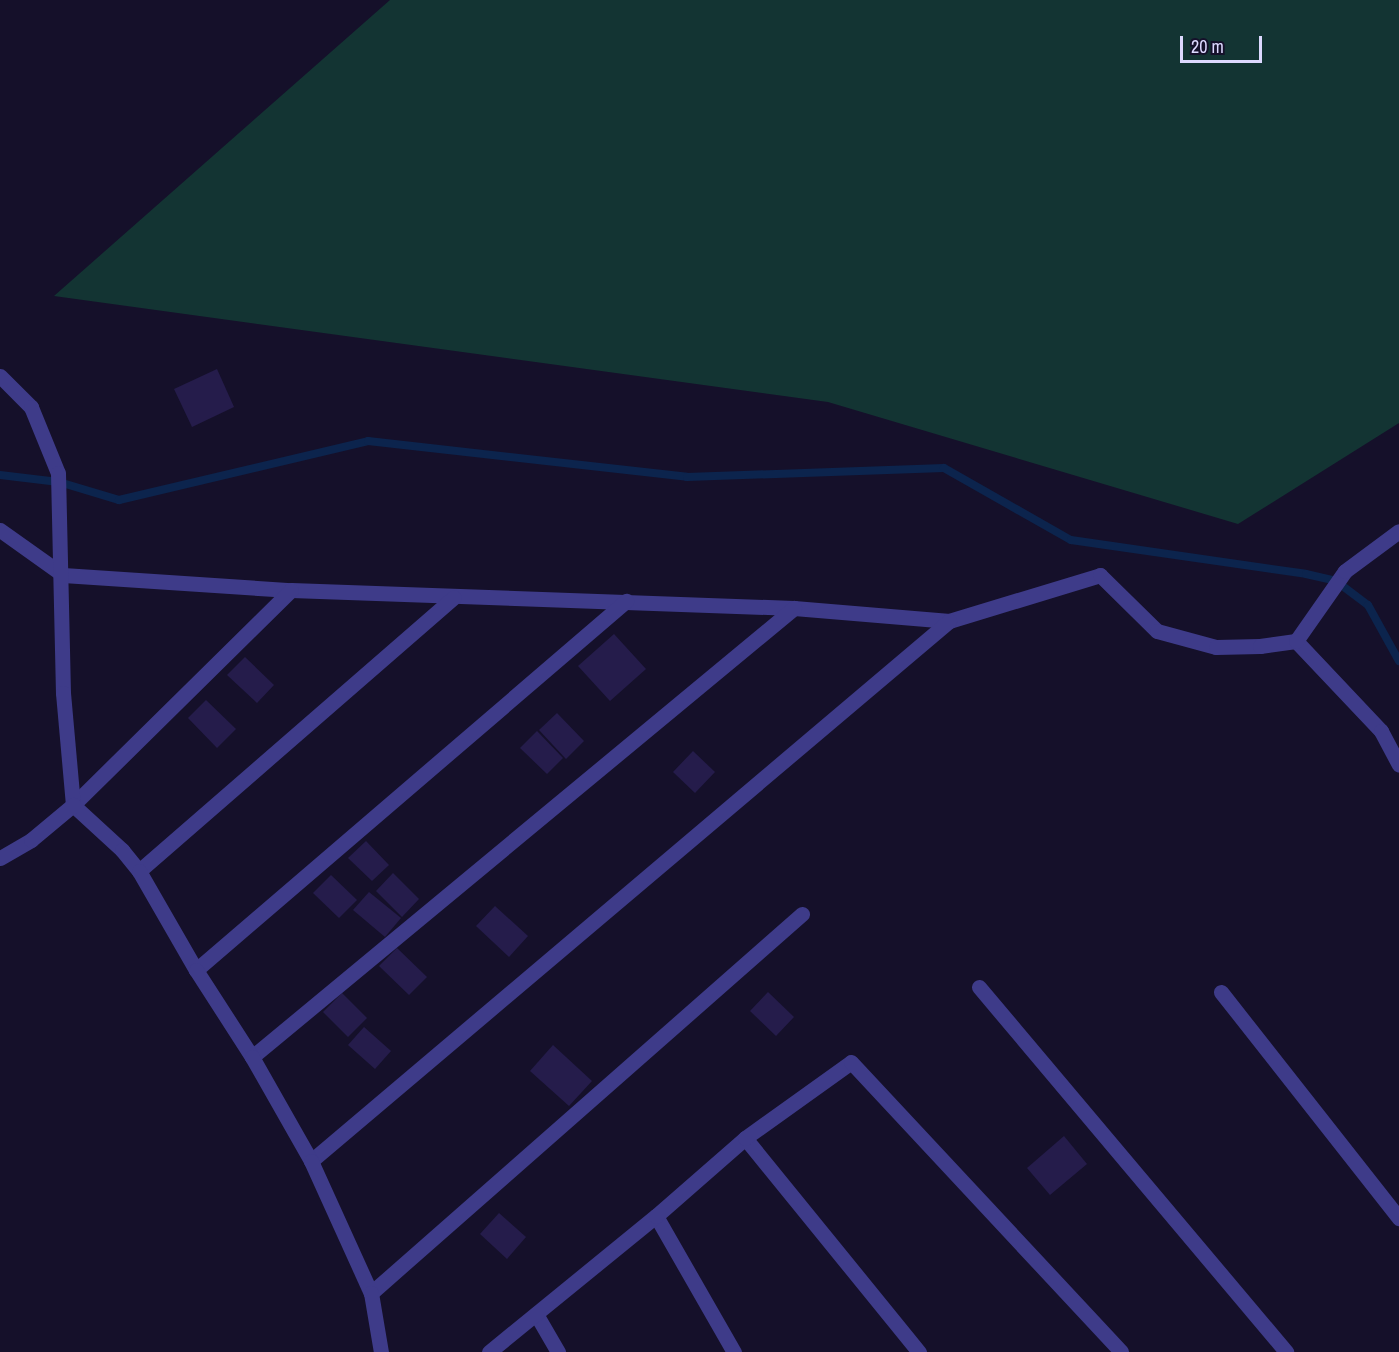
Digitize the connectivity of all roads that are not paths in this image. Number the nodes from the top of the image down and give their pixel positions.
1 (0, 376) edge
2 (0, 530) edge
3 (1399, 531) edge
4 (63, 575) junction
5 (291, 590) junction
6 (454, 597) junction
7 (626, 601) junction
8 (794, 608) junction
9 (949, 621) junction
10 (1296, 641) junction
11 (1399, 765) edge
12 (73, 804) junction
13 (0, 858) edge
14 (139, 871) junction
15 (802, 914) dead end
16 (196, 970) junction
17 (979, 987) dead end
18 (1221, 992) dead end
19 (252, 1057) junction
20 (745, 1138) junction
21 (310, 1161) junction
22 (656, 1216) junction
23 (1399, 1218) edge
24 (371, 1293) junction
25 (536, 1314) junction
26 (381, 1352) edge
27 (489, 1352) edge
28 (558, 1352) edge
29 (734, 1352) edge
30 (919, 1352) edge
31 (1121, 1352) edge
32 (1286, 1352) edge

1 - 4 street
2 - 4 street
3 - 10 street
4 - 5 street
4 - 12 street
5 - 6 street
5 - 12 street
6 - 7 street
6 - 14 street
7 - 8 street
7 - 16 street
8 - 9 street
8 - 19 street
9 - 10 street
9 - 21 street
10 - 11 street
12 - 13 street
12 - 14 street
14 - 16 street
15 - 24 street
16 - 19 street
17 - 32 street
18 - 23 street
19 - 21 street
20 - 22 street
20 - 30 street
20 - 31 street
21 - 24 street
22 - 25 street
22 - 29 street
24 - 26 street
25 - 27 street
25 - 28 street

